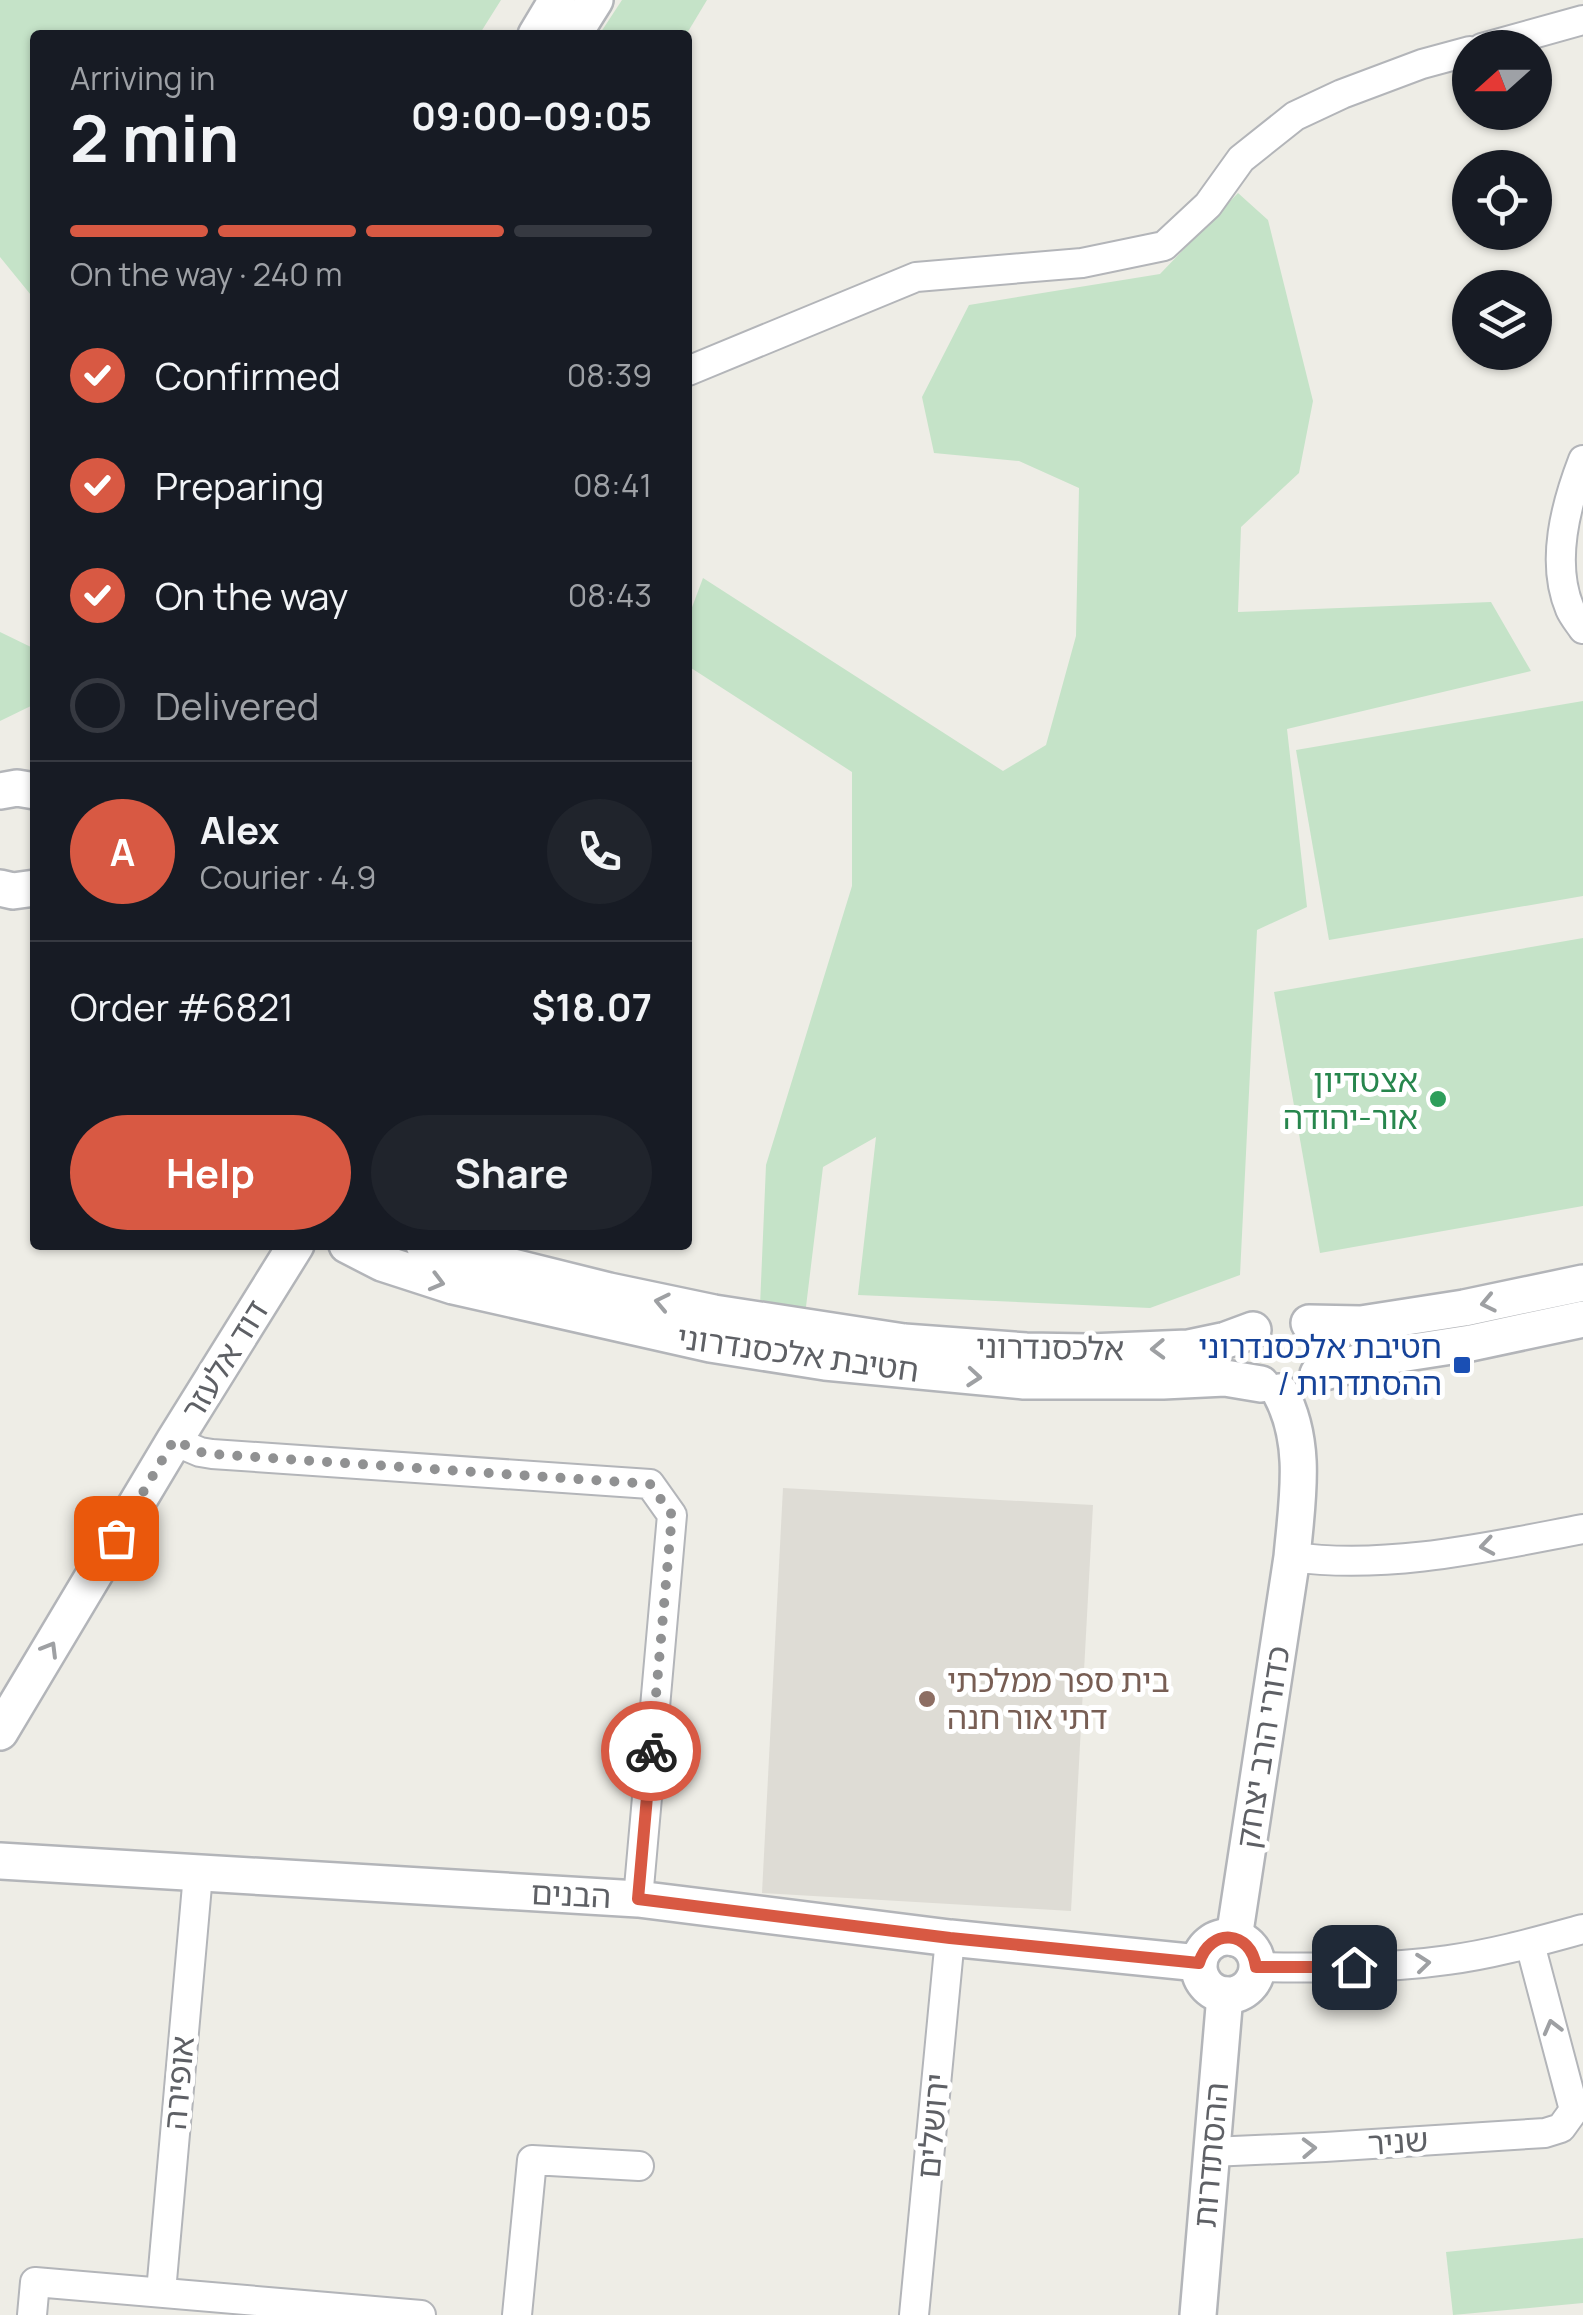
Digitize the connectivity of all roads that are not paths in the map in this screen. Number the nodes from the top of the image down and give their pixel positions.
1 (558, 0) edge
2 (595, 0) edge
3 (1583, 20) edge
4 (539, 30) edge
5 (576, 30) edge
6 (1547, 30) edge
7 (1452, 56) edge
8 (692, 369) edge
9 (1583, 460) edge
10 (1583, 629) edge
11 (293, 1250) edge
12 (356, 1250) edge
13 (444, 1250) edge
14 (1583, 1283) edge
15 (1583, 1318) edge
16 (1310, 1323) junction
17 (1253, 1330) junction
18 (1292, 1384) junction
19 (174, 1440) junction
20 (1583, 1529) edge
21 (1292, 1557) junction
22 (0, 1732) edge
23 (0, 1861) edge
24 (198, 1874) junction
25 (638, 1899) junction
26 (1583, 1928) edge
27 (950, 1938) junction
28 (1234, 1938) junction
29 (1530, 1944) junction
30 (1199, 1963) junction
31 (1256, 1967) junction
32 (1225, 1995) junction
33 (1211, 2152) junction
34 (639, 2166) dead end
35 (161, 2292) junction
36 (32, 2315) edge
37 (421, 2315) edge
38 (517, 2315) edge
39 (914, 2315) edge
40 (1198, 2315) edge

1 - 4 street
2 - 5 street
3 - 6 street
7 - 8 street
9 - 10 street
11 - 19 street, דוד אלעזר
12 -> 18 street, חטיבת אלכסנדרוני
17 -> 13 street, אלכסנדרוני
14 -> 16 street
15 - 18 street, חטיבת אלכסנדרוני
16 - 17 street
16 - 18 street
17 - 18 street
18 - 21 street
22 -> 19 street, דוד אלעזר
19 - 25 street
20 -> 21 street
21 - 28 street, כדורי הרב יצחק
23 - 24 street, הבנים
24 - 25 street, הבנים
24 - 35 street, אופירה
25 - 27 street, הבנים
26 - 29 street
27 - 30 street, הבנים
27 - 39 street, ירושלים
28 - 30 street
28 - 31 street
31 -> 29 street
33 -> 29 street, שניר
30 - 32 street
31 - 32 street
32 - 33 street, ההסתדרות
33 - 40 street, ההסתדרות
34 - 38 street
35 - 36 street
35 - 37 street

